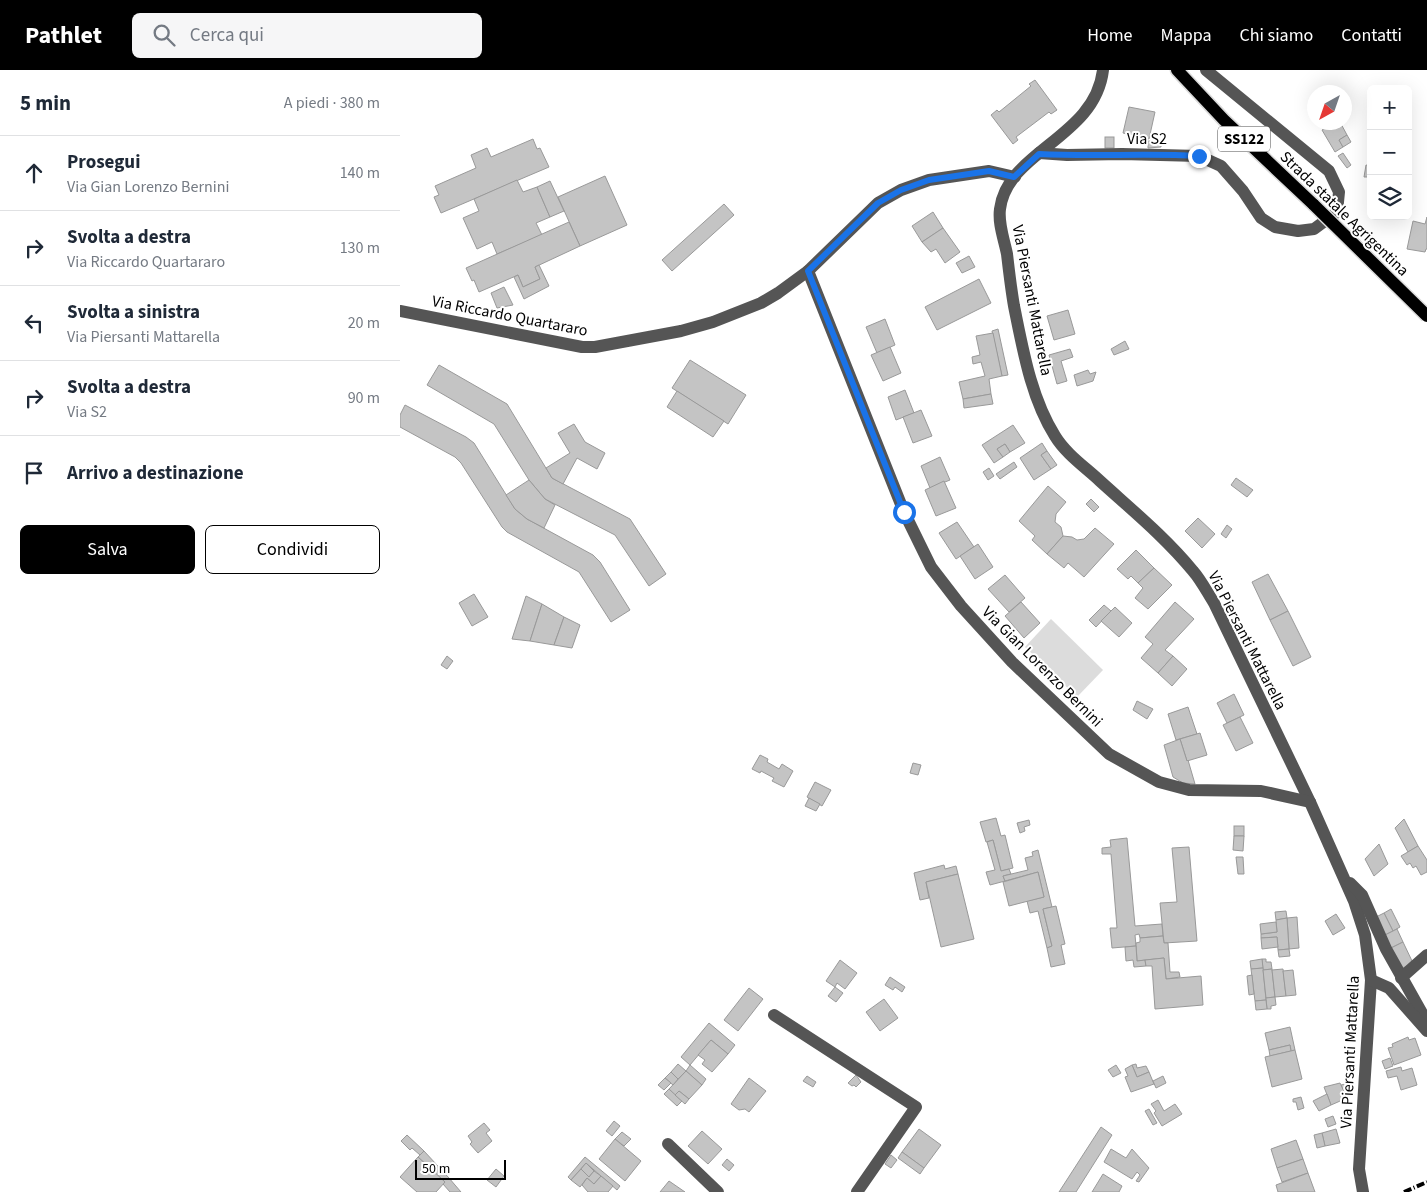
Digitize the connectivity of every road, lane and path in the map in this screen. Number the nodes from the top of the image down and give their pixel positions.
1 (1103, 70) edge
2 (1177, 70) edge
3 (1206, 70) edge
4 (1039, 154) junction
5 (1014, 177) junction
6 (808, 271) junction
7 (400, 311) edge
8 (1427, 316) edge
9 (1310, 802) junction
10 (1344, 878) junction
11 (1427, 955) edge
12 (1401, 978) junction
13 (1371, 980) junction
14 (774, 1015) dead end
15 (1427, 1022) edge
16 (1427, 1031) edge
17 (668, 1144) dead end
18 (718, 1192) edge
19 (857, 1192) edge
20 (1363, 1192) edge

1 - 4 street, Via Piersanti Mattarella
2 - 8 main road, Strada statale Agrigentina / SS122, bridge
3 - 4 street, Via S2
4 - 5 street, Via Piersanti Mattarella
5 - 6 street, Via Riccardo Quartararo
5 - 9 street, Via Piersanti Mattarella
6 - 7 street, Via Riccardo Quartararo
6 - 9 street, Via Gian Lorenzo Bernini
9 - 10 street, Via Piersanti Mattarella
10 - 12 street
10 - 13 street, Via Piersanti Mattarella
11 - 12 street
12 - 15 street
13 - 16 street
13 - 20 street, Via Piersanti Mattarella
14 - 19 street
17 - 18 street

